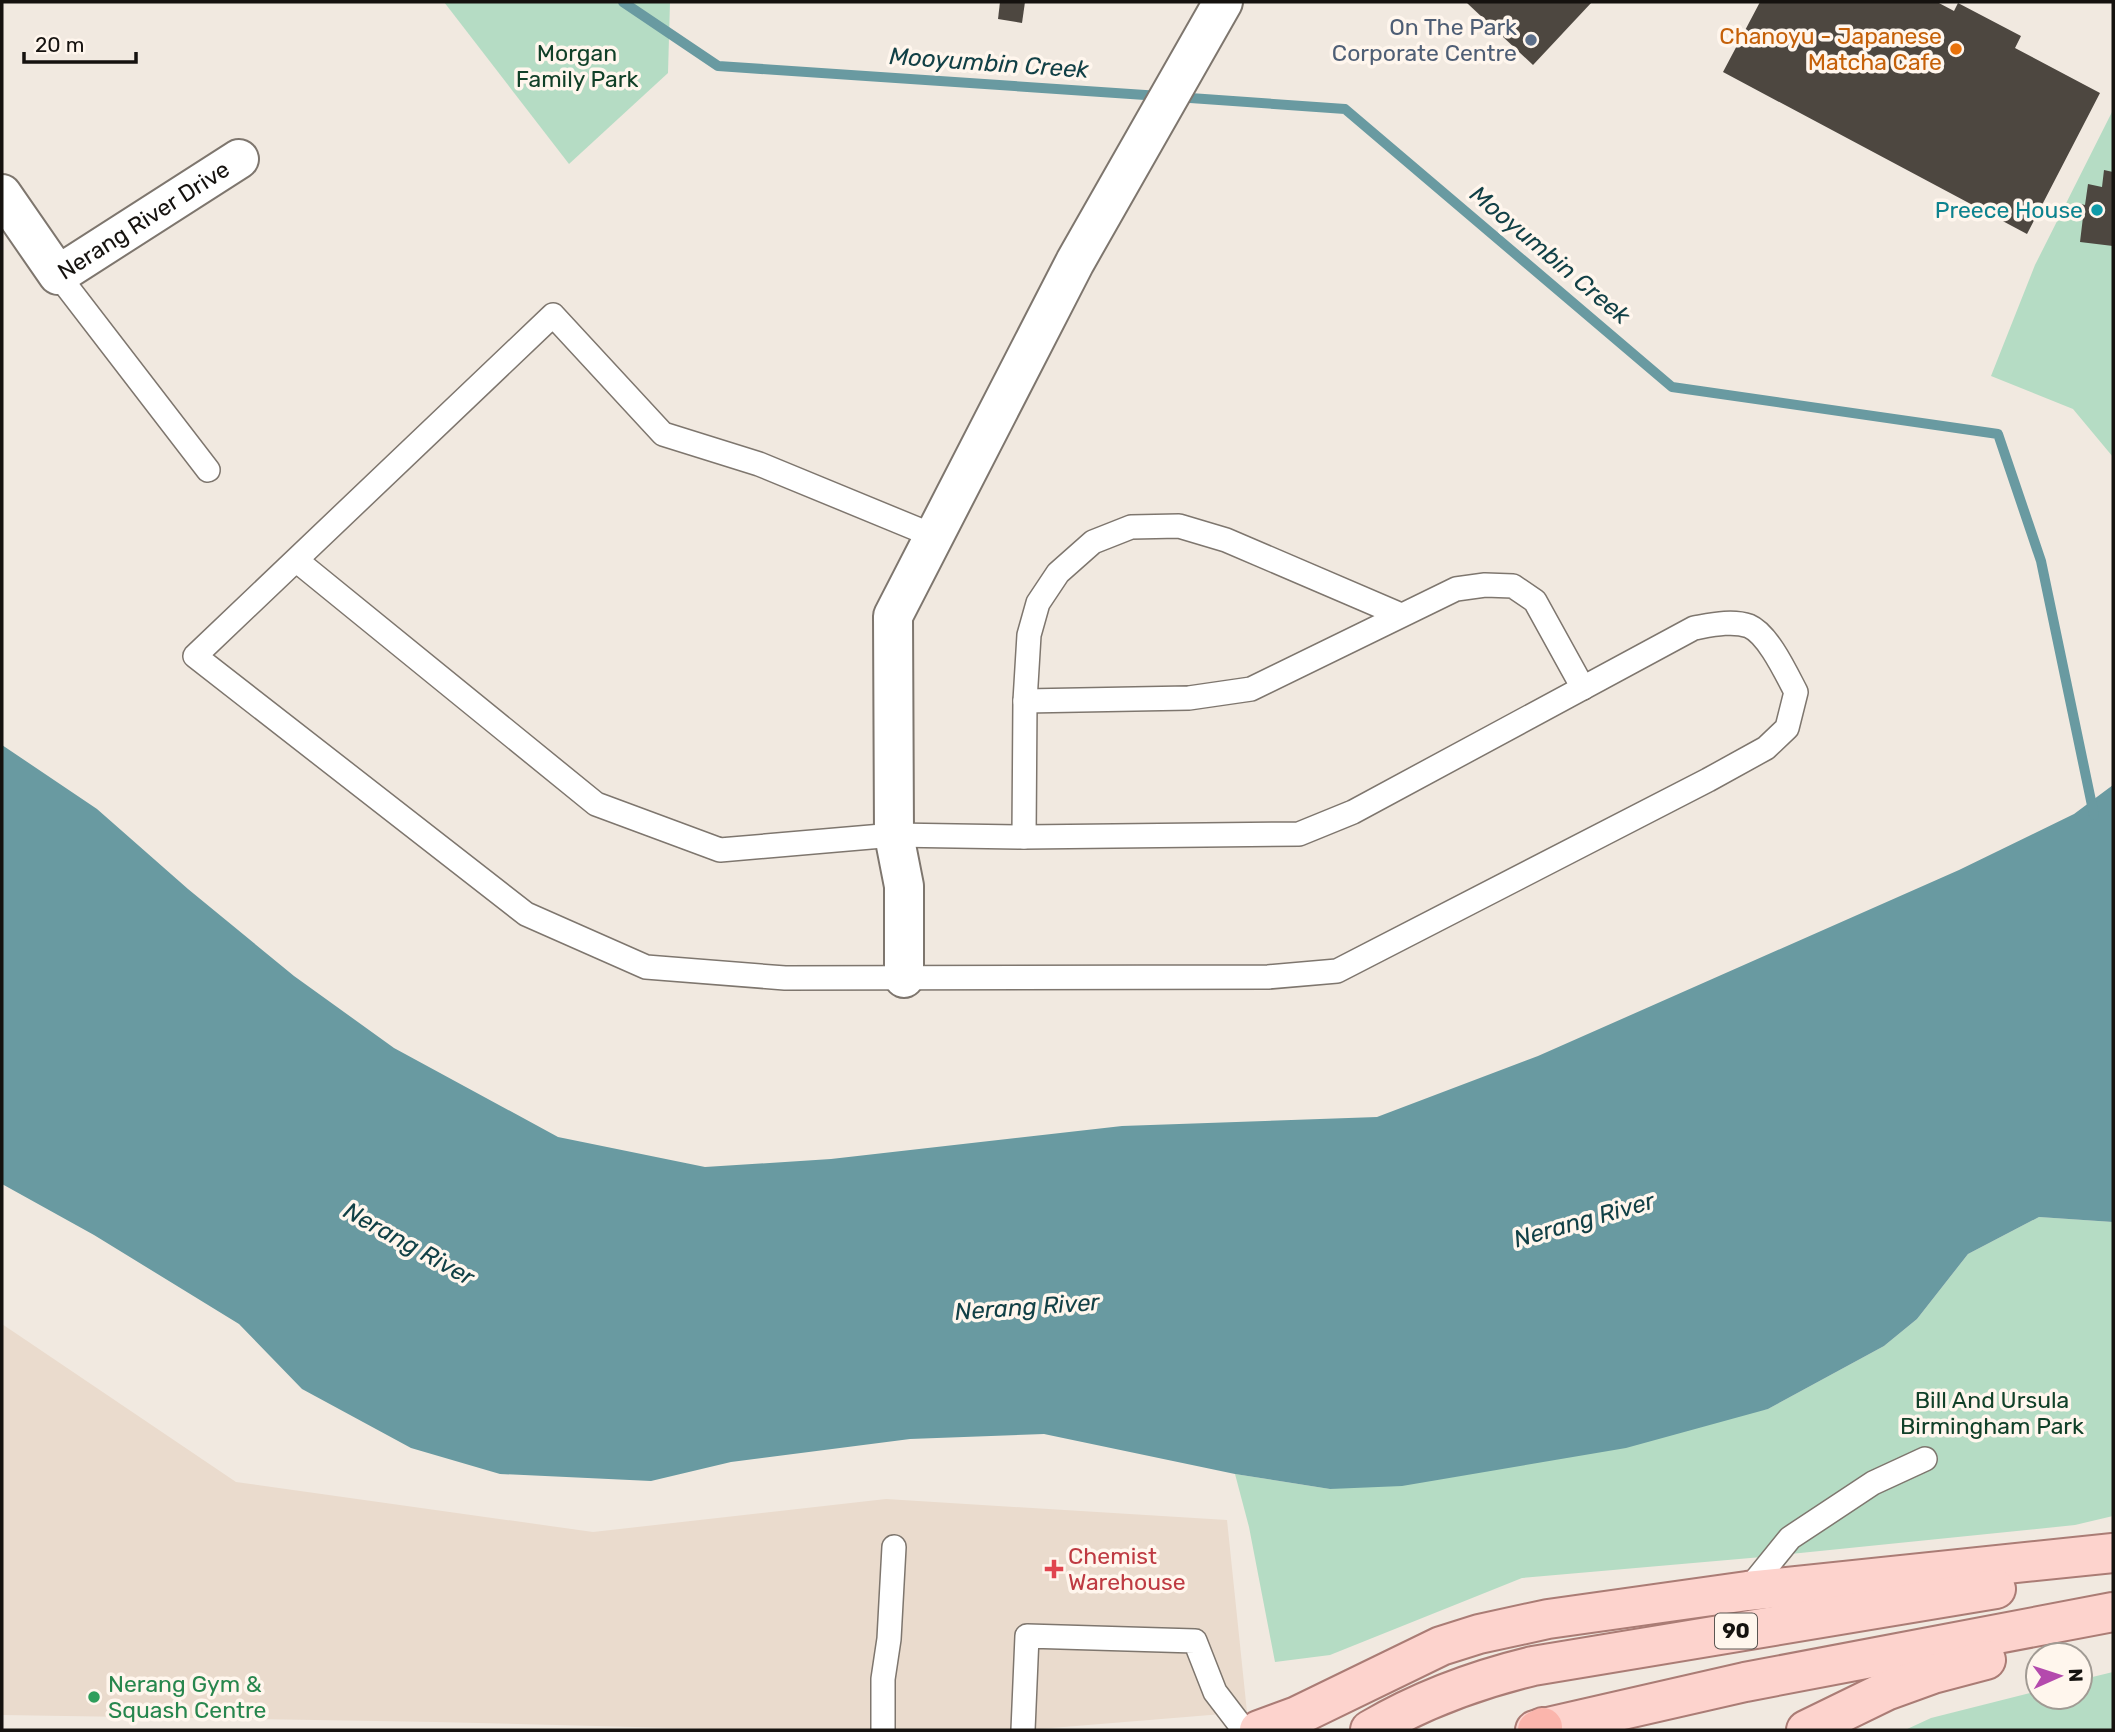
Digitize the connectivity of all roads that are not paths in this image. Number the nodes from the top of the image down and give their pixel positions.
1 (1223, 2) edge
2 (239, 159) dead end
3 (2, 194) edge
4 (58, 275) junction
5 (208, 470) dead end
6 (934, 536) junction
7 (296, 560) junction
8 (1401, 615) junction
9 (1583, 688) junction
10 (1025, 701) junction
11 (894, 835) junction
12 (1024, 836) junction
13 (904, 978) junction
14 (1925, 1459) dead end
15 (894, 1547) dead end
16 (2113, 1553) edge
17 (2113, 1566) edge
18 (1747, 1591) junction
19 (2113, 1612) edge
20 (2113, 1626) edge
21 (1538, 1729) edge
22 (883, 1730) edge
23 (1023, 1730) edge
24 (1244, 1730) edge
25 (1259, 1730) edge
26 (1370, 1730) edge
27 (1806, 1730) edge

1 - 6 street
2 - 4 street, Nerang River Drive
3 - 4 street, Nerang River Drive
4 - 5 lane
6 - 7 lane
6 - 11 street
7 - 11 lane
7 - 13 lane
8 - 9 lane
8 - 10 lane
8 - 10 lane
9 - 12 lane
9 - 13 lane
10 - 12 lane
11 - 12 lane
11 - 13 street
14 - 18 lane
15 - 22 lane
16 - 18 main road
17 - 26 main road, 90
18 - 25 main road
19 - 21 main road, 90
20 - 27 main road
23 - 24 lane

